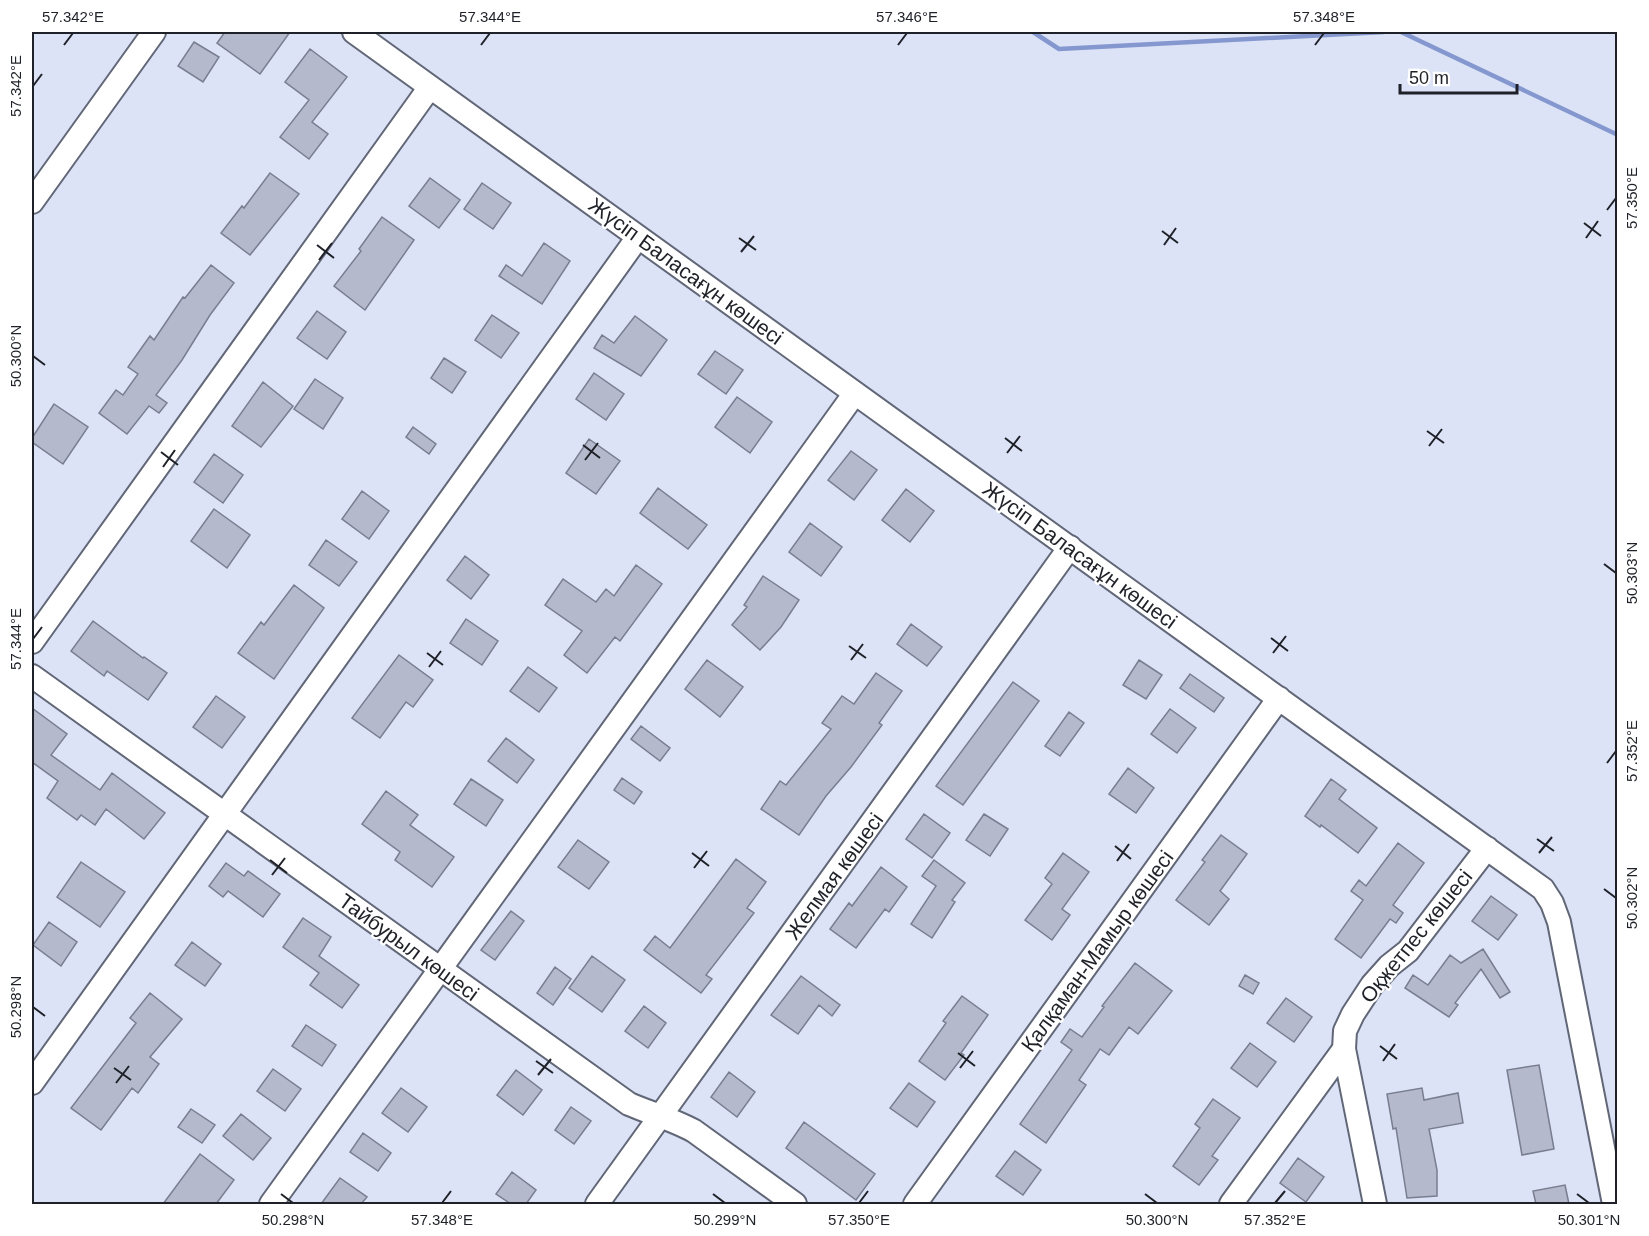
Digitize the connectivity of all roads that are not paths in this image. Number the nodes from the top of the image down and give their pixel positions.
1 (154, 32) edge
2 (354, 32) edge
3 (430, 87) junction
4 (32, 202) edge
5 (638, 237) junction
6 (855, 393) junction
7 (1070, 547) junction
8 (32, 642) edge
9 (32, 676) edge
10 (1279, 698) junction
11 (225, 814) junction
12 (1487, 848) junction
13 (440, 970) junction
14 (1344, 1049) junction
15 (32, 1083) edge
16 (660, 1117) junction
17 (272, 1204) edge
18 (597, 1204) edge
19 (795, 1204) edge
20 (915, 1204) edge
21 (1231, 1204) edge
22 (1375, 1204) edge
23 (1614, 1204) edge

1 - 4 street
2 - 3 street, Жүсіп Баласағұн көшесі
3 - 5 street, Жүсіп Баласағұн көшесі
3 - 8 street
5 - 6 street, Жүсіп Баласағұн көшесі
5 - 11 street
6 - 7 street, Жүсіп Баласағұн көшесі
6 - 13 street
7 - 10 street, Жүсіп Баласағұн көшесі
7 - 16 street, Желмая көшесі
9 - 11 street, Тайбурыл көшесі
10 - 12 street, Жүсіп Баласағұн көшесі
10 - 20 street, Қалқаман-Мамыр көшесі
11 - 13 street, Тайбурыл көшесі
11 - 15 street
12 - 14 street, Оқжетпес көшесі
12 - 23 street, Жүсіп Баласағұн көшесі
13 - 16 street, Тайбурыл көшесі
13 - 17 street
14 - 21 street, Оқжетпес көшесі
14 - 22 street
16 - 18 street, Желмая көшесі
16 - 19 street, Тайбурыл көшесі

